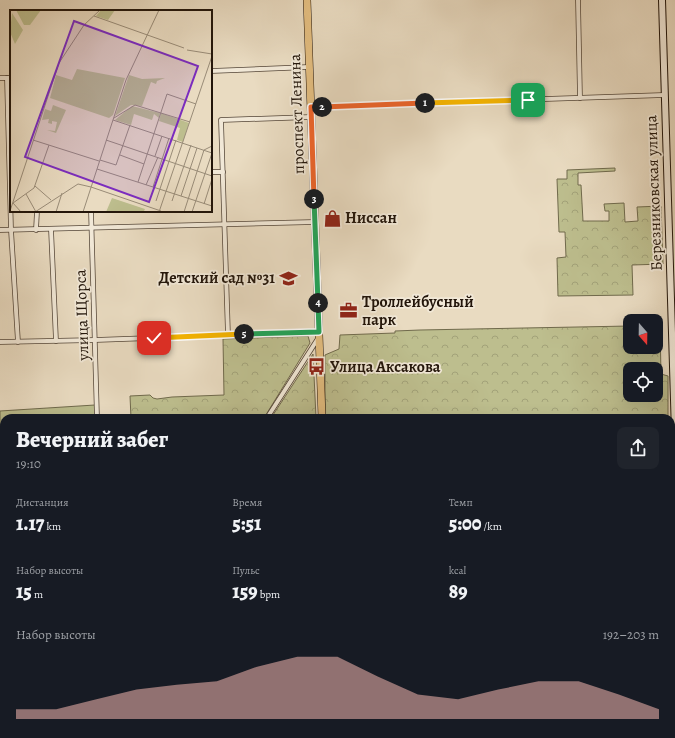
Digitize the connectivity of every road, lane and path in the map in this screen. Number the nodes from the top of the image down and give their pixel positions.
1 (307, 0) edge
2 (578, 0) edge
3 (662, 0) edge
4 (309, 67) junction
5 (212, 71) edge
6 (0, 78) edge
7 (9, 78) edge
8 (664, 95) junction
9 (580, 98) junction
10 (311, 107) junction
11 (311, 117) junction
12 (10, 154) edge
13 (212, 172) edge
14 (223, 172) junction
15 (11, 212) edge
16 (37, 212) edge
17 (91, 212) edge
18 (315, 222) junction
19 (224, 224) junction
20 (92, 228) junction
21 (52, 229) junction
22 (0, 230) edge
23 (11, 230) junction
24 (36, 230) junction
25 (319, 334) junction
26 (228, 335) junction
27 (95, 340) junction
28 (56, 341) junction
29 (0, 342) edge
30 (18, 342) junction
31 (98, 414) edge
32 (269, 414) edge
33 (322, 414) edge
34 (674, 414) edge

1 - 4 main road, проспект Ленина
2 - 9 street
3 - 8 street, Березниковская улица
4 - 5 street
4 - 10 main road, проспект Ленина
6 - 7 street
7 - 12 street
8 - 9 street
8 - 34 street, Березниковская улица
9 - 10 street
10 - 11 main road, проспект Ленина
11 - 14 street
11 - 18 main road, проспект Ленина
13 - 14 street
14 - 19 street
15 - 23 street
16 - 24 street
17 - 20 street, улица Щорса
18 - 19 street
18 - 25 main road, проспект Ленина
19 - 20 street
19 - 26 street
20 - 21 street
20 - 27 street, улица Щорса
21 - 24 street
21 - 28 street
22 - 23 street
23 - 24 street
23 - 30 street
25 - 26 street
25 - 32 street
25 - 33 main road, проспект Ленина
26 - 27 street
27 - 28 street
27 - 31 street, улица Щорса
28 - 30 street
29 - 30 street

